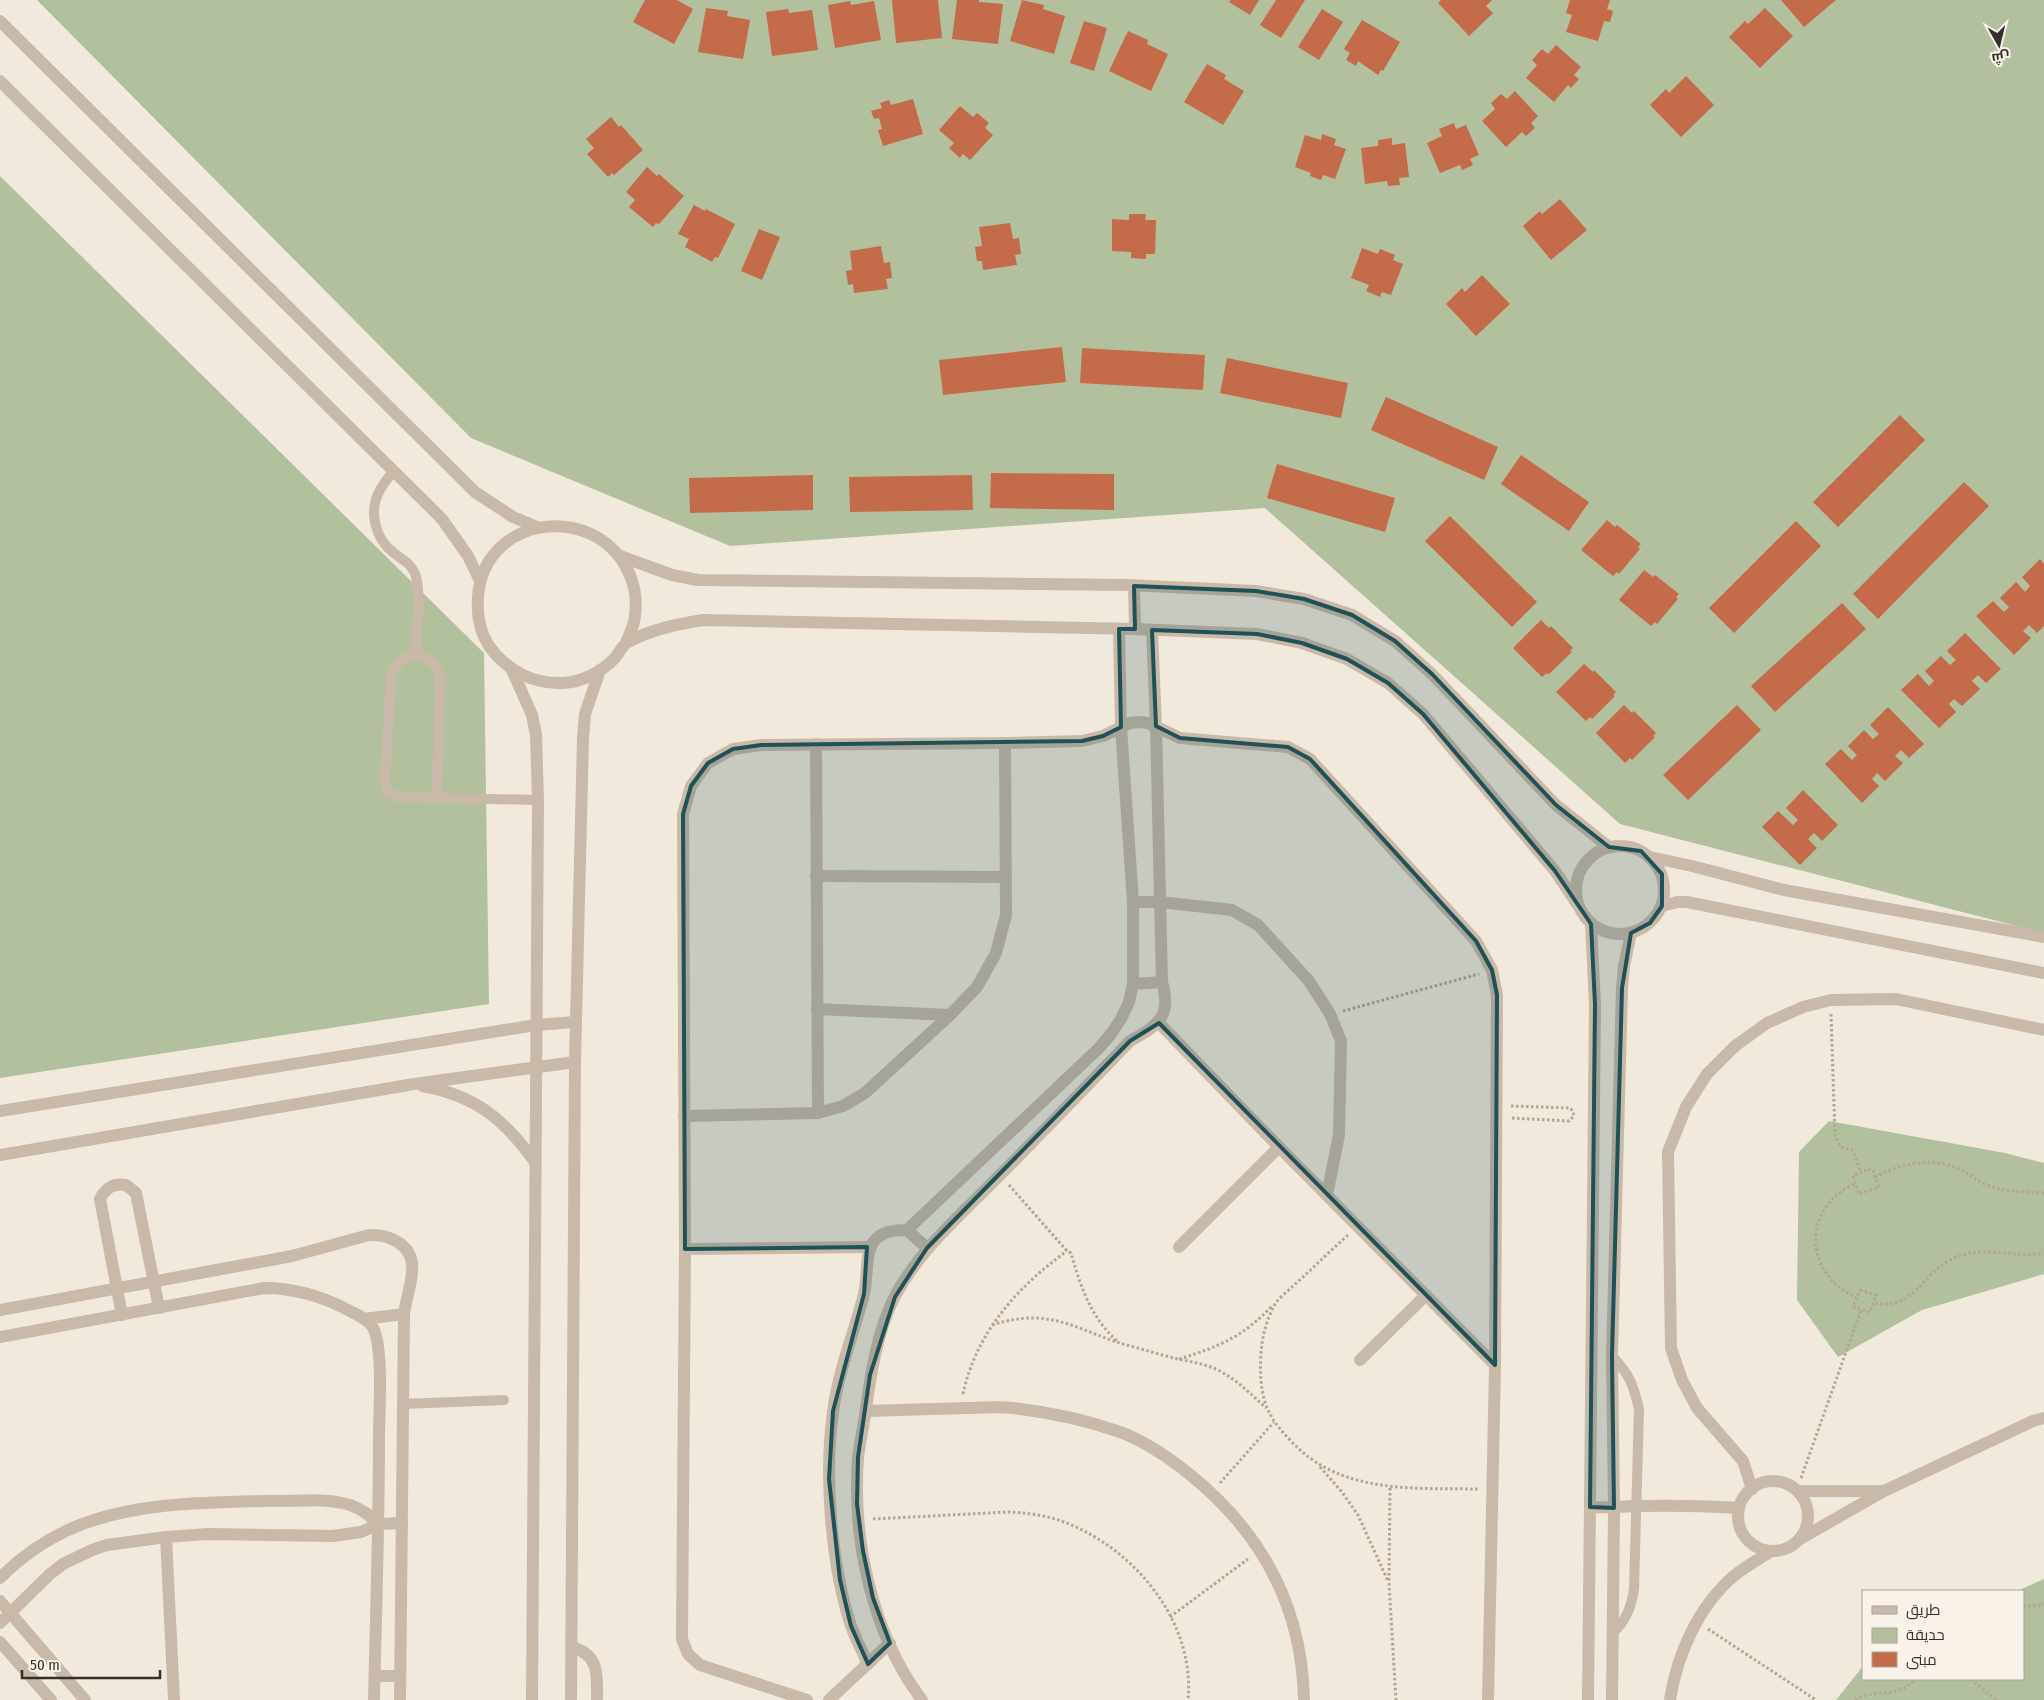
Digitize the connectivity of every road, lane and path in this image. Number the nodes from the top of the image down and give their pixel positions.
1 (0, 21) edge
2 (0, 81) edge
3 (394, 471) junction
4 (537, 527) junction
5 (620, 556) junction
6 (480, 581) junction
7 (1134, 586) junction
8 (1119, 629) junction
9 (1136, 629) junction
10 (1152, 630) junction
11 (626, 643) junction
12 (416, 656) junction
13 (512, 670) junction
14 (600, 670) junction
15 (1156, 726) junction
16 (1122, 727) junction
17 (1005, 743) junction
18 (816, 744) junction
19 (437, 798) junction
20 (538, 800) junction
21 (1609, 847) junction
22 (1650, 857) junction
23 (816, 876) junction
24 (1006, 877) junction
25 (1133, 902) junction
26 (1160, 902) junction
27 (1579, 906) junction
28 (1662, 906) junction
29 (1591, 924) junction
30 (1631, 933) junction
31 (2044, 938) edge
32 (1492, 970) junction
33 (2044, 973) edge
34 (1162, 982) junction
35 (1133, 984) junction
36 (1831, 1000) junction
37 (817, 1009) junction
38 (1330, 1014) junction
39 (950, 1015) junction
40 (575, 1022) junction
41 (1159, 1022) junction
42 (536, 1025) junction
43 (2044, 1030) edge
44 (575, 1062) junction
45 (536, 1067) junction
46 (414, 1084) junction
47 (0, 1111) edge
48 (1496, 1112) junction
49 (818, 1113) junction
50 (684, 1116) junction
51 (1279, 1147) junction
52 (0, 1155) edge
53 (535, 1162) junction
54 (1861, 1172) junction
55 (1000, 1175) junction
56 (1875, 1177) junction
57 (1854, 1184) junction
58 (2044, 1193) edge
59 (1327, 1195) junction
60 (1357, 1226) junction
61 (907, 1230) junction
62 (1179, 1246) dead end
63 (870, 1247) junction
64 (927, 1248) junction
65 (685, 1249) junction
66 (1067, 1251) junction
67 (2044, 1253) edge
68 (155, 1282) junction
69 (117, 1288) junction
70 (1426, 1295) junction
71 (1856, 1297) junction
72 (1875, 1303) junction
73 (1274, 1304) junction
74 (159, 1308) junction
75 (0, 1310) edge
76 (1861, 1310) junction
77 (404, 1314) junction
78 (122, 1315) junction
79 (364, 1319) junction
80 (992, 1325) junction
81 (0, 1337) edge
82 (1122, 1344) junction
83 (1612, 1356) junction
84 (1179, 1359) junction
85 (1360, 1360) dead end
86 (1495, 1365) junction
87 (504, 1400) dead end
88 (403, 1404) junction
89 (960, 1409) junction
90 (1266, 1409) junction
91 (866, 1411) junction
92 (2044, 1418) edge
93 (1274, 1422) junction
94 (1317, 1464) junction
95 (1390, 1488) junction
96 (1794, 1488) junction
97 (1752, 1489) junction
98 (1492, 1490) junction
99 (1884, 1491) junction
100 (1212, 1492) junction
101 (1637, 1506) junction
102 (1590, 1507) junction
103 (1614, 1508) junction
104 (1739, 1508) junction
105 (860, 1520) junction
106 (379, 1524) junction
107 (402, 1524) junction
108 (166, 1537) junction
109 (1800, 1539) junction
110 (1260, 1550) junction
111 (1771, 1551) junction
112 (0, 1562) edge
113 (14, 1564) junction
114 (0, 1578) edge
115 (1389, 1583) junction
116 (0, 1601) edge
117 (2044, 1605) edge
118 (2024, 1606) edge
119 (11, 1612) junction
120 (1170, 1617) junction
121 (1697, 1622) junction
122 (0, 1623) edge
123 (1612, 1634) junction
124 (0, 1642) edge
125 (890, 1644) junction
126 (572, 1647) junction
127 (868, 1664) junction
128 (375, 1676) junction
129 (400, 1676) junction
130 (1915, 1680) edge
131 (1972, 1680) edge
132 (173, 1697) edge
133 (51, 1700) edge
134 (85, 1700) edge
135 (374, 1700) edge
136 (400, 1700) edge
137 (532, 1700) edge
138 (571, 1700) edge
139 (597, 1700) edge
140 (806, 1700) edge
141 (829, 1700) edge
142 (922, 1700) edge
143 (1188, 1700) edge
144 (1304, 1700) edge
145 (1396, 1700) edge
146 (1488, 1700) edge
147 (1588, 1700) edge
148 (1612, 1700) edge
149 (1670, 1700) edge
150 (1816, 1700) edge
151 (1854, 1700) edge
152 (1996, 1700) edge

1 - 4 street
2 - 3 street
3 - 6 street
3 - 12 lane
4 - 5 street
4 - 6 street
5 - 7 street
5 - 11 street
6 - 13 street
7 - 9 street
7 - 21 street
8 - 9 street
8 - 11 street
8 - 16 street
9 - 10 street
10 - 15 street
10 - 27 street
11 - 14 street
12 - 19 lane
12 - 19 lane
13 - 14 street
13 - 20 street
14 - 40 street
15 - 16 street
15 - 26 street
15 - 32 street
16 - 17 street
16 - 25 street
17 - 18 street
17 - 24 street
18 - 23 street
18 - 50 street
19 - 20 lane
20 - 42 street
21 - 22 street
21 - 27 street
22 - 28 street
22 - 31 street
23 - 24 street
23 - 37 street
24 - 39 street
25 - 26 street
25 - 35 street
26 - 34 street
26 - 38 street
27 - 29 street
28 - 30 street
28 - 33 street
29 - 30 street
29 - 102 street
30 - 83 street
32 - 38 path
32 - 48 street
34 - 35 street
34 - 41 street
35 - 61 street
36 - 43 street
36 - 54 path
36 - 97 street
37 - 39 street
37 - 49 street
38 - 59 street
39 - 49 street
40 - 42 street
40 - 44 street
41 - 51 street
41 - 55 street
42 - 45 street
42 - 47 street
44 - 45 street
44 - 126 street
45 - 46 street
45 - 53 street
46 - 52 street
46 - 53 street
48 - 48 path
48 - 86 street
49 - 50 street
50 - 65 street
51 - 59 street
51 - 62 street
53 - 137 street
54 - 56 path
54 - 57 path
55 - 64 street
55 - 66 path
56 - 57 path
56 - 58 path
57 - 71 path
59 - 60 street
60 - 70 street
60 - 73 path
61 - 63 street
61 - 64 street
63 - 65 street
63 - 127 street
64 - 91 street
65 - 140 street
66 - 80 path
66 - 82 path
67 - 72 path
68 - 69 street
68 - 69 street
68 - 74 street
68 - 77 street
69 - 75 street
69 - 78 street
70 - 85 street
70 - 86 street
71 - 72 path
71 - 76 path
72 - 76 path
73 - 84 path
73 - 90 path
74 - 78 street
74 - 79 street
76 - 96 path
77 - 79 street
77 - 88 street
78 - 81 street
79 - 106 street
80 - 82 path
80 - 89 path
82 - 84 path
83 - 101 lane
83 - 103 street
84 - 90 path
86 - 98 street
87 - 88 lane
88 - 107 street
89 - 91 street
89 - 100 street
90 - 93 path
91 - 105 street
92 - 99 street
93 - 94 path
93 - 100 path
94 - 95 path
94 - 115 path
95 - 98 path
95 - 115 path
96 - 97 street
96 - 99 street
96 - 109 street
97 - 104 street
98 - 146 street
99 - 109 street
100 - 110 street
101 - 103 street
101 - 104 street
101 - 123 lane
102 - 103 street
102 - 147 street
103 - 123 street
104 - 111 street
105 - 120 path
105 - 125 street
106 - 107 street
106 - 108 street
106 - 113 street
106 - 128 street
107 - 129 street
108 - 119 street
108 - 132 street
109 - 111 street
110 - 120 path
110 - 144 street
111 - 121 street
112 - 113 street
113 - 114 street
115 - 145 path
116 - 119 street
117 - 118 path
119 - 122 street
119 - 134 street
120 - 143 path
121 - 149 street
121 - 150 path
123 - 148 street
124 - 133 street
125 - 127 street
125 - 142 street
126 - 138 street
126 - 139 street
127 - 141 street
128 - 129 street
128 - 135 street
129 - 136 street
130 - 151 path
131 - 152 path

